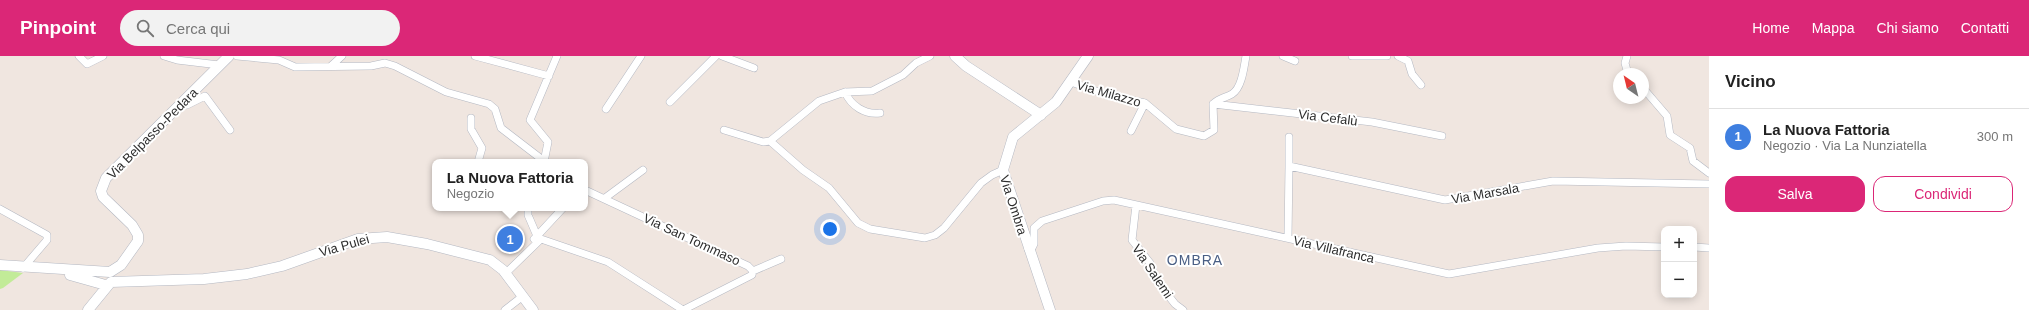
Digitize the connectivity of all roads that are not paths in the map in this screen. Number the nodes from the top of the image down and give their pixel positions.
1 (79, 56) edge
2 (103, 56) edge
3 (164, 56) edge
4 (229, 56) edge
5 (238, 56) edge
6 (342, 56) edge
7 (475, 56) edge
8 (557, 56) edge
9 (640, 56) edge
10 (716, 56) edge
11 (722, 56) edge
12 (930, 56) edge
13 (955, 56) edge
14 (1088, 56) edge
15 (1246, 56) edge
16 (1283, 56) edge
17 (1352, 56) edge
18 (1387, 56) edge
19 (1398, 56) edge
20 (1627, 56) edge
21 (1296, 61) dead end
22 (219, 65) junction
23 (331, 66) junction
24 (754, 68) dead end
25 (1626, 68) edge
26 (549, 76) junction
27 (1071, 82) junction
28 (1421, 85) dead end
29 (845, 92) junction
30 (1649, 95) edge
31 (670, 102) dead end
32 (1145, 103) junction
33 (1213, 104) junction
34 (178, 106) junction
35 (606, 109) dead end
36 (880, 113) dead end
37 (1041, 115) junction
38 (471, 118) dead end
39 (230, 130) dead end
40 (724, 130) dead end
41 (1131, 131) dead end
42 (1442, 136) dead end
43 (1289, 137) dead end
44 (770, 141) junction
45 (480, 159) edge
46 (540, 159) edge
47 (545, 159) edge
48 (1289, 166) junction
49 (643, 170) dead end
50 (1002, 170) junction
51 (1709, 173) edge
52 (1709, 184) edge
53 (588, 191) edge
54 (605, 198) junction
55 (1136, 204) junction
56 (0, 209) edge
57 (528, 211) edge
58 (561, 211) edge
59 (539, 238) junction
60 (1288, 238) junction
61 (1661, 247) edge
62 (1697, 247) edge
63 (1709, 248) edge
64 (1028, 249) junction
65 (781, 259) dead end
66 (0, 265) edge
67 (23, 268) junction
68 (46, 269) junction
69 (753, 271) junction
70 (504, 272) junction
71 (109, 278) junction
72 (156, 280) junction
73 (523, 296) junction
74 (87, 310) edge
75 (505, 310) edge
76 (533, 310) edge
77 (683, 310) edge
78 (1050, 310) edge
79 (1183, 310) edge

1 - 2 street
3 - 22 street
4 - 22 main road, Via Belpasso-Pedara
5 - 23 street
6 - 23 street
7 - 26 street
8 - 26 street
9 - 35 street
10 - 31 street
11 - 24 street
12 - 29 street
13 - 37 main road
14 - 27 main road, Via Ombra
15 - 33 street
16 - 21 street
17 - 18 street
19 - 28 street
20 - 25 street
22 - 34 main road, Via Belpasso-Pedara
23 - 46 street
26 - 47 street
27 - 32 street, Via Milazzo
27 - 37 main road, Via Ombra
29 - 36 street
29 - 44 street
30 - 51 street
32 - 33 street, Via Milazzo
32 - 41 street
33 - 42 street, Via Cefalù
34 - 39 street
34 - 71 main road, Via Belpasso-Pedara
37 - 50 main road, Via Ombra
38 - 45 street
40 - 44 street
43 - 48 street
44 - 50 street
48 - 52 street, Via Marsala
48 - 60 street
49 - 54 street
50 - 64 main road, Via Ombra
53 - 54 street, Via San Tommaso
54 - 69 street, Via San Tommaso
55 - 60 street, Via Villafranca
55 - 64 street, Via Villafranca
55 - 79 street, Via Salemi
56 - 67 street
57 - 59 street
58 - 59 street
59 - 70 street
59 - 77 street, Via San Tommaso
60 - 61 street, Via Villafranca
62 - 63 street
64 - 78 main road, Via Ombra
65 - 69 street
66 - 67 main road
67 - 68 main road
68 - 71 main road
68 - 71 main road
69 - 77 street, Via San Tommaso
70 - 72 main road, Via Pulei
70 - 73 main road, Via Pulei
71 - 72 main road
71 - 72 main road
71 - 74 main road
71 - 74 main road
73 - 75 street
73 - 76 main road, Via Pulei

